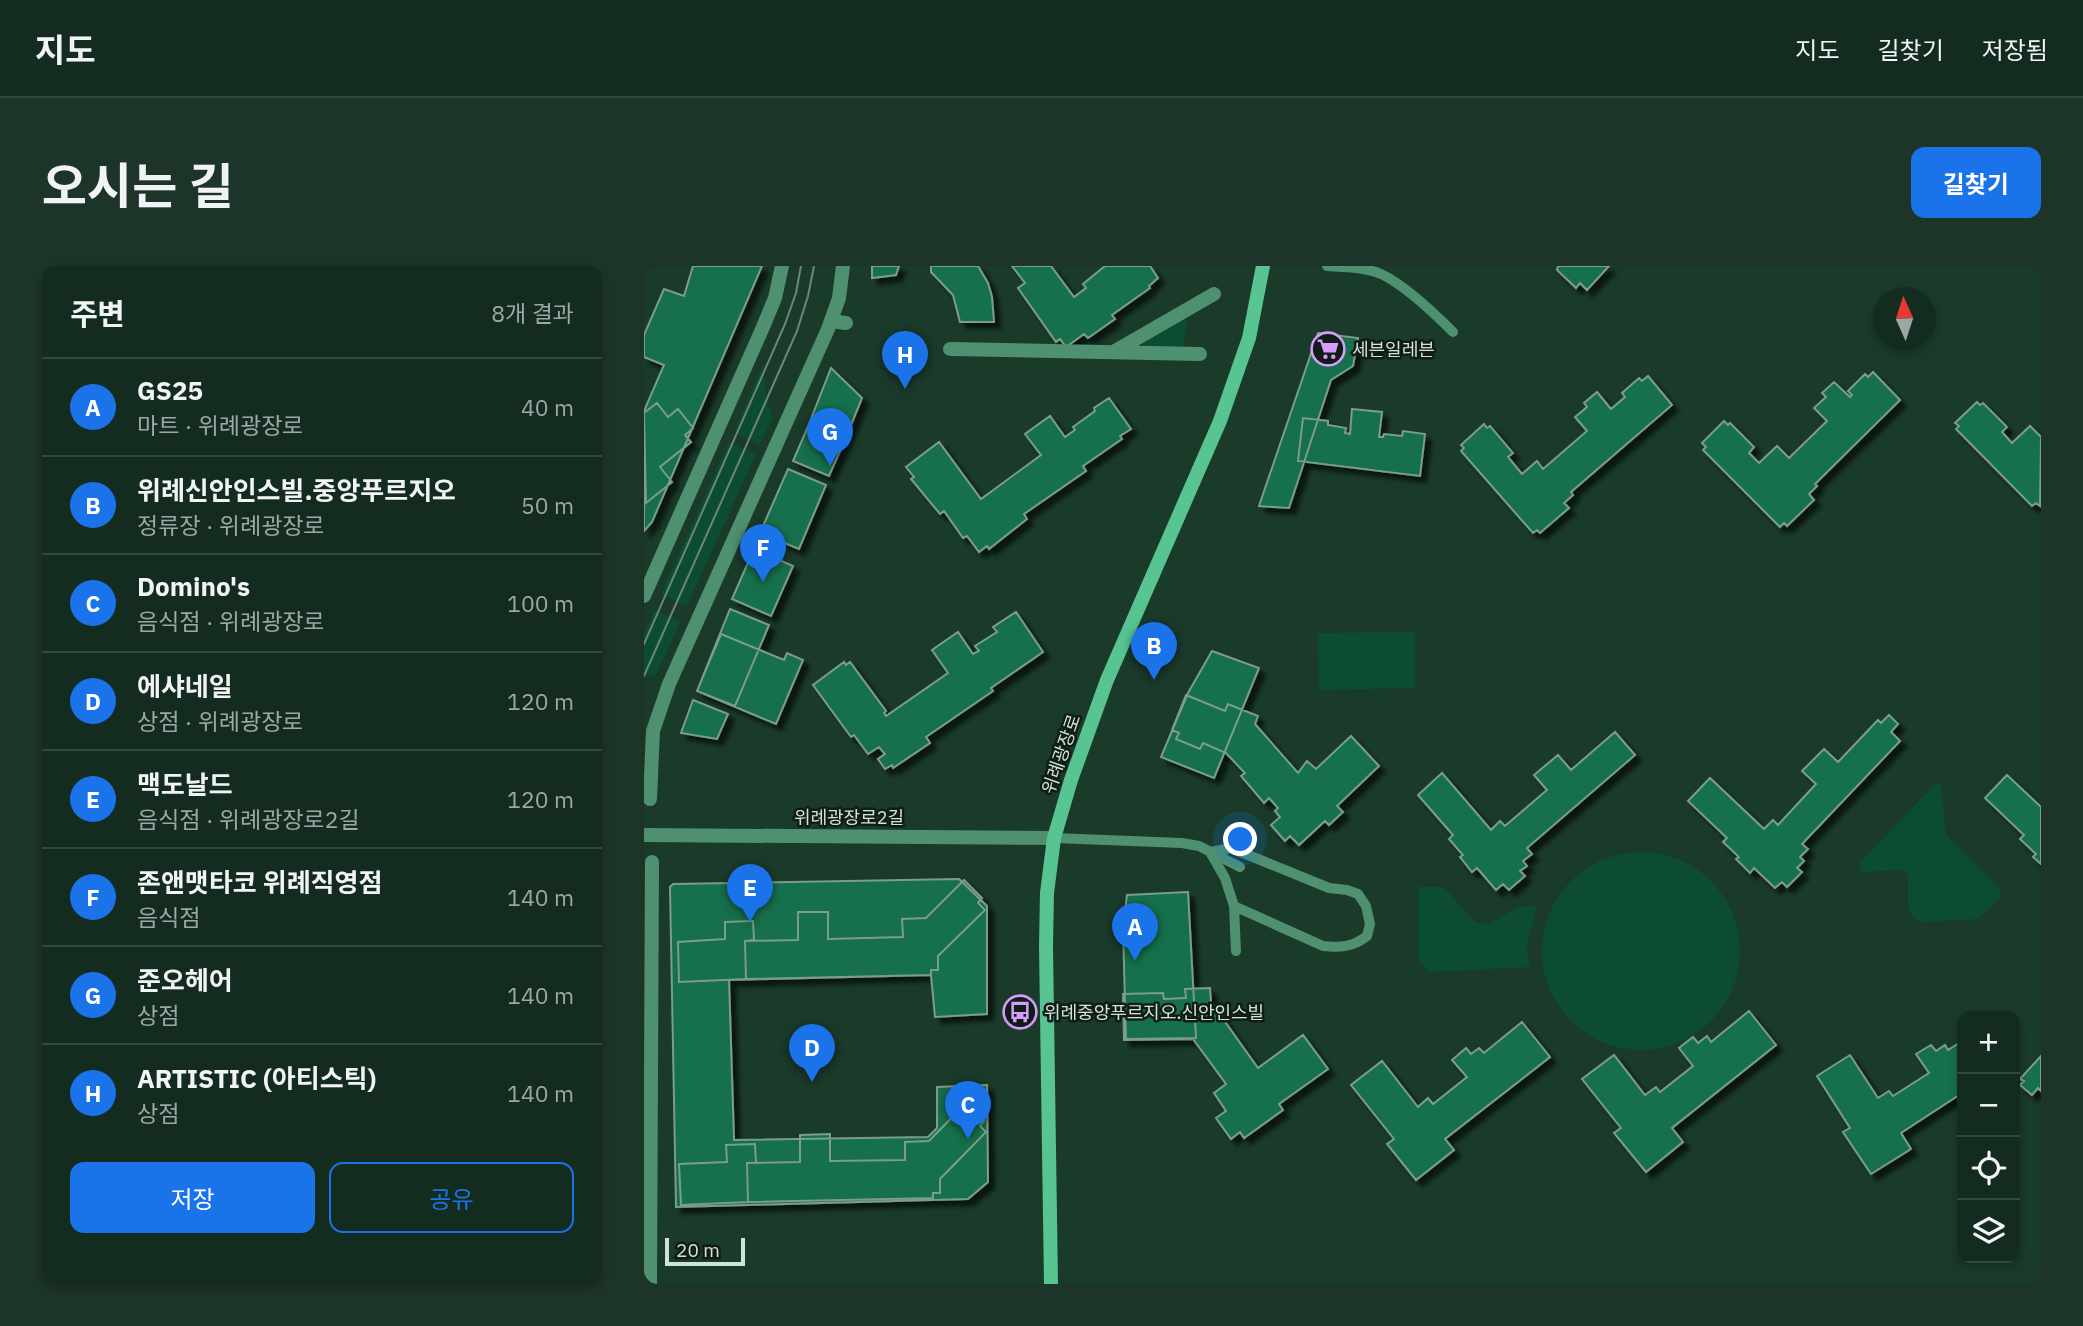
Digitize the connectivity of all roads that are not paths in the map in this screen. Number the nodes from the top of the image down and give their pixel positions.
1 (782, 266) edge
2 (843, 266) edge
3 (1263, 266) edge
4 (1327, 266) edge
5 (1214, 295) dead end
6 (1453, 332) dead end
7 (950, 349) dead end
8 (1114, 352) junction
9 (1200, 354) dead end
10 (644, 596) edge
11 (650, 799) dead end
12 (644, 835) edge
13 (1054, 838) junction
14 (1210, 852) junction
15 (652, 862) dead end
16 (1241, 867) dead end
17 (1234, 906) junction
18 (1236, 951) dead end
19 (650, 1284) edge
20 (1051, 1284) edge

1 - 10 street
2 - 11 street
3 - 13 street, 위례광장로
4 - 6 lane
5 - 8 street
7 - 8 street
8 - 9 street
12 - 13 street, 위례광장로2길
13 - 14 lane
13 - 20 street, 위례광장로
14 - 16 lane
14 - 17 lane
14 - 17 lane
15 - 19 street
17 - 18 lane

